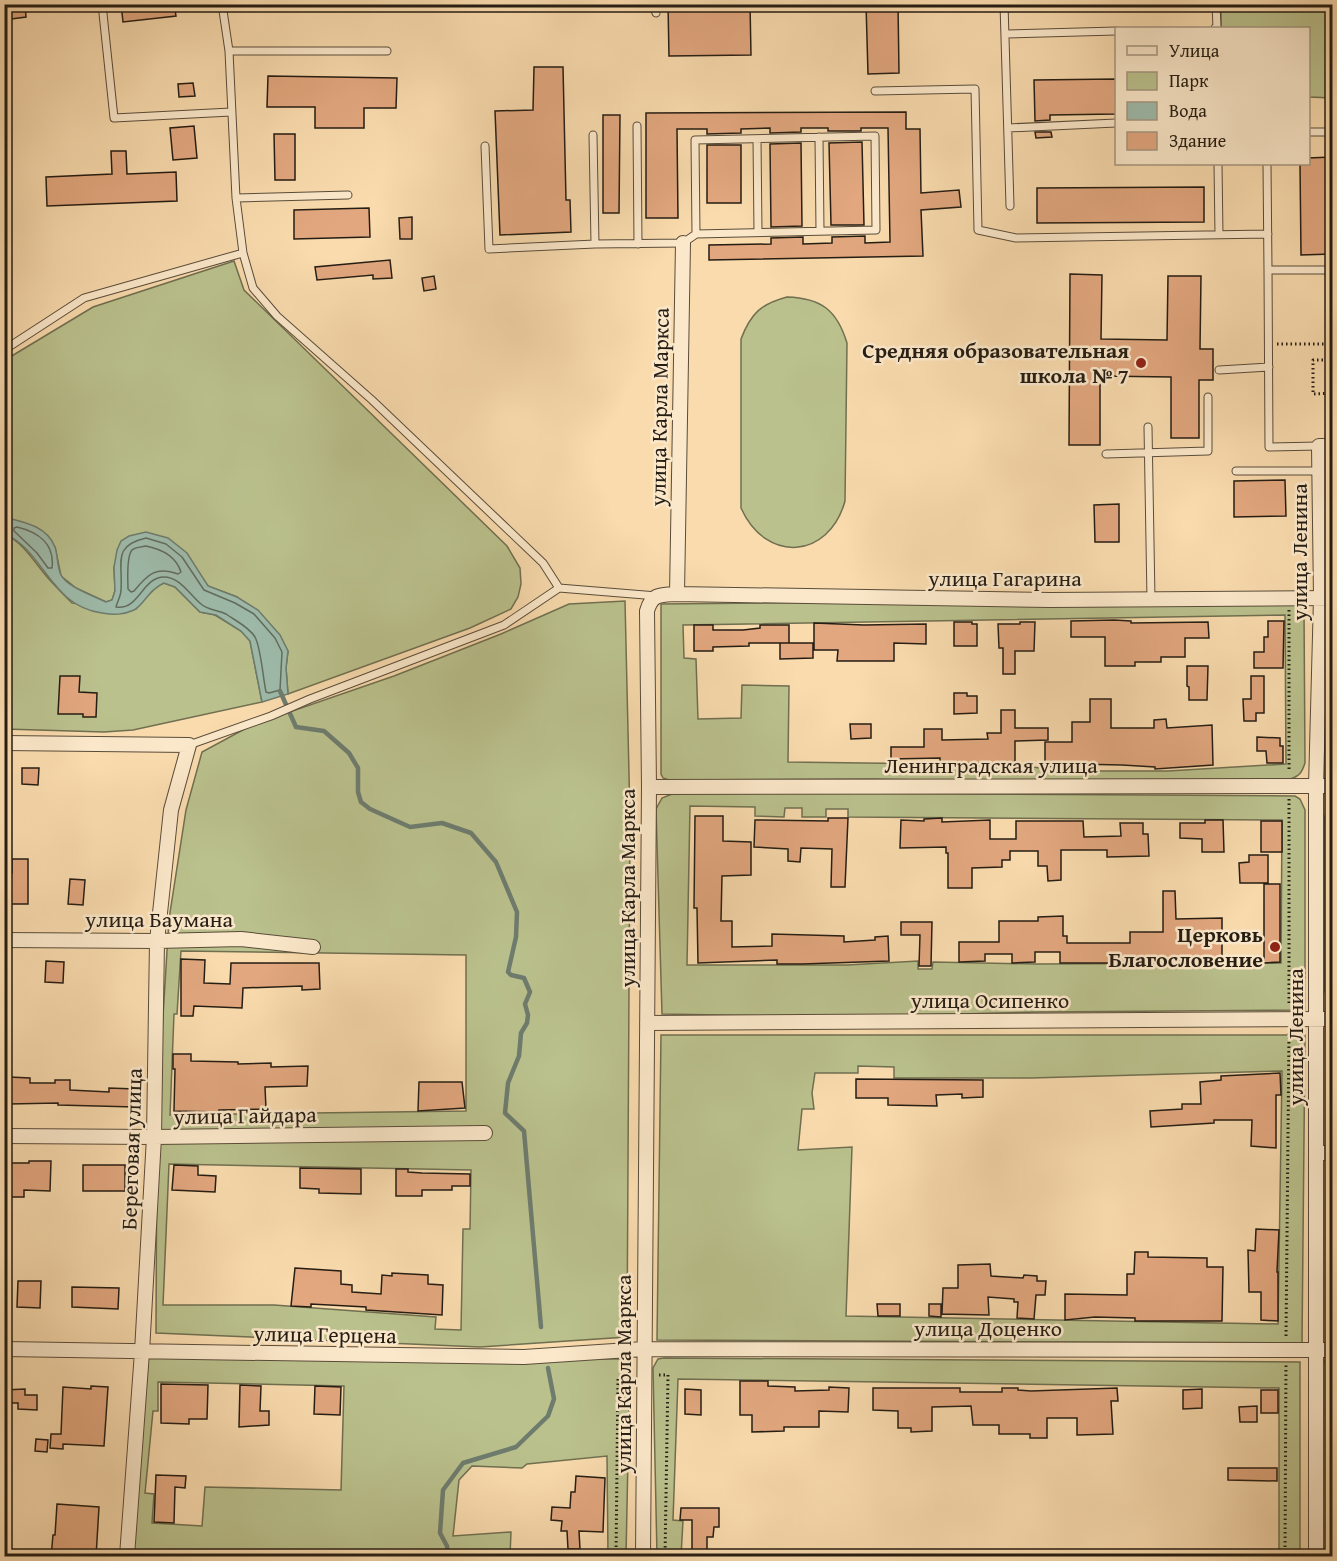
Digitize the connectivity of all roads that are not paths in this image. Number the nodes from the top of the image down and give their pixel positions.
1 (102, 4) edge
2 (222, 4) edge
3 (653, 4) edge
4 (1004, 4) edge
5 (1216, 4) edge
6 (656, 13) dead end
7 (1216, 27) edge
8 (1115, 31) edge
9 (1005, 34) junction
10 (229, 51) junction
11 (387, 51) dead end
12 (875, 91) dead end
13 (231, 112) junction
14 (1115, 123) edge
15 (637, 126) dead end
16 (1008, 128) junction
17 (1310, 132) edge
18 (1332, 132) edge
19 (593, 135) dead end
20 (819, 137) junction
21 (757, 139) junction
22 (485, 146) dead end
23 (1218, 165) edge
24 (1267, 165) edge
25 (348, 195) dead end
26 (236, 198) junction
27 (1010, 206) dead end
28 (820, 231) junction
29 (758, 232) junction
30 (696, 234) junction
31 (1268, 234) junction
32 (1219, 235) junction
33 (683, 243) junction
34 (595, 244) junction
35 (638, 244) junction
36 (243, 253) junction
37 (1268, 270) junction
38 (1331, 270) edge
39 (4, 350) edge
40 (1269, 367) junction
41 (1219, 370) dead end
42 (1208, 397) dead end
43 (1148, 427) dead end
44 (1327, 446) edge
45 (1149, 453) junction
46 (1106, 454) dead end
47 (1236, 471) dead end
48 (1319, 471) junction
49 (559, 588) junction
50 (677, 594) junction
51 (657, 596) junction
52 (1151, 598) junction
53 (1327, 598) edge
54 (4, 744) edge
55 (189, 745) junction
56 (649, 786) junction
57 (1316, 786) junction
58 (1332, 786) edge
59 (4, 940) edge
60 (157, 941) junction
61 (313, 947) dead end
62 (1316, 1019) junction
63 (1332, 1019) edge
64 (647, 1023) junction
65 (485, 1132) dead end
66 (4, 1136) edge
67 (154, 1137) junction
68 (1317, 1153) junction
69 (1332, 1153) edge
70 (4, 1349) edge
71 (644, 1349) junction
72 (1316, 1349) junction
73 (1332, 1350) edge
74 (142, 1352) junction
75 (127, 1557) edge
76 (644, 1557) edge
77 (1316, 1557) edge

1 - 13 lane
2 - 10 lane
3 - 6 lane
4 - 9 lane
5 - 7 lane
8 - 9 lane
9 - 16 lane
10 - 11 lane
10 - 13 lane
12 - 32 lane
13 - 26 lane
14 - 16 lane
15 - 35 lane
16 - 27 lane
17 - 18 lane
19 - 34 lane
20 - 21 lane
20 - 28 lane
20 - 28 lane
21 - 29 lane
21 - 30 lane
22 - 34 lane
23 - 32 lane
24 - 31 lane
25 - 26 lane
26 - 36 lane
28 - 29 lane
29 - 30 lane
30 - 33 lane
31 - 32 lane
31 - 37 lane
33 - 35 lane
33 - 50 street, улица Карла Маркса
34 - 35 lane
36 - 39 lane
36 - 49 lane
37 - 38 lane
37 - 40 lane
40 - 41 lane
40 - 44 lane
42 - 45 lane
43 - 45 lane
44 - 48 street, улица Ленина
45 - 46 lane
45 - 52 lane
47 - 48 lane
48 - 53 street, улица Ленина
49 - 51 lane
49 - 55 lane
50 - 51 street
50 - 52 street, улица Гагарина
51 - 56 street, улица Карла Маркса
52 - 53 street, улица Гагарина
53 - 57 street, улица Ленина
54 - 55 street
55 - 60 street, Береговая улица
56 - 57 street, Ленинградская улица
56 - 64 street, улица Карла Маркса
57 - 58 street, Ленинградская улица
57 - 62 street, улица Ленина
59 - 60 street, улица Баумана
60 - 61 street, улица Баумана
60 - 67 street, Береговая улица
62 - 63 street, улица Осипенко
62 - 64 street, улица Осипенко
62 - 68 street, улица Ленина
64 - 71 street, улица Карла Маркса
65 - 67 street, улица Гайдара
66 - 67 street, улица Гайдара
67 - 74 street, Береговая улица
68 - 69 street
68 - 72 street, улица Ленина
70 - 74 street, улица Герцена
71 - 72 street, улица Доценко
71 - 74 street, улица Герцена
71 - 76 street, улица Карла Маркса
72 - 73 street, улица Доценко
72 - 77 street, улица Ленина
74 - 75 street, Береговая улица

